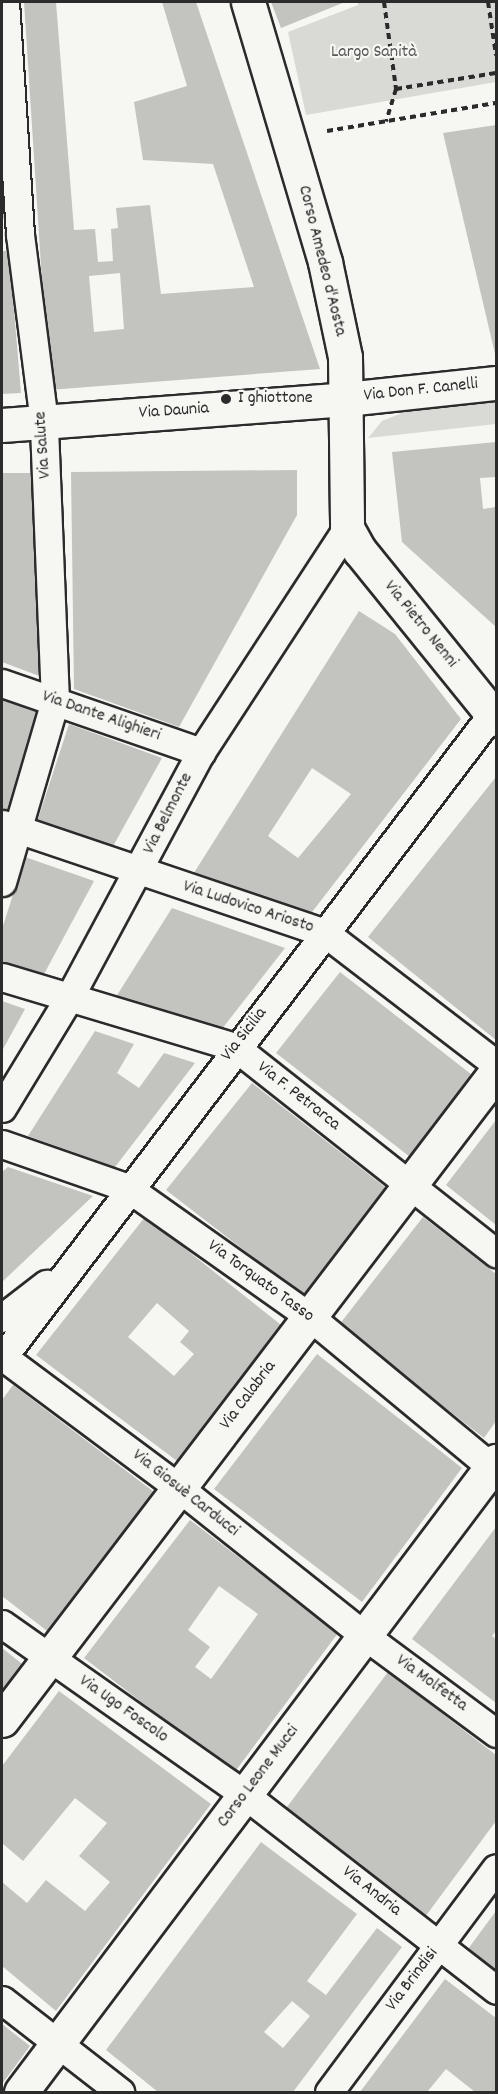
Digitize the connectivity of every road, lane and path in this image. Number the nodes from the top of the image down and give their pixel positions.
1 (5, 2) edge
2 (248, 2) edge
3 (384, 2) edge
4 (488, 2) edge
5 (496, 55) edge
6 (4, 63) edge
7 (496, 73) edge
8 (396, 90) junction
9 (496, 103) edge
10 (386, 121) junction
11 (327, 131) dead end
12 (11, 235) edge
13 (496, 383) edge
14 (346, 399) junction
15 (44, 422) junction
16 (2, 425) edge
17 (346, 528) junction
18 (2, 683) edge
19 (56, 701) junction
20 (494, 717) edge
21 (201, 752) junction
22 (10, 826) edge
23 (139, 872) junction
24 (2, 882) edge
25 (325, 933) junction
26 (2, 976) edge
27 (69, 998) junction
28 (235, 1047) junction
29 (496, 1064) edge
30 (496, 1072) edge
31 (2, 1108) edge
32 (2, 1144) edge
33 (410, 1185) junction
34 (128, 1188) junction
35 (496, 1253) edge
36 (72, 1263) junction
37 (310, 1317) junction
38 (2, 1318) edge
39 (2, 1357) edge
40 (495, 1467) edge
41 (179, 1488) junction
42 (2, 1624) edge
43 (365, 1636) junction
44 (48, 1659) junction
45 (2, 1720) edge
46 (496, 1732) edge
47 (245, 1795) junction
48 (496, 1868) edge
49 (439, 1945) junction
50 (496, 1990) edge
51 (2, 2000) edge
52 (58, 2044) junction
53 (21, 2092) edge
54 (120, 2092) edge
55 (329, 2092) edge

1 - 6 street, Via Salute
2 - 14 street, Corso Amedeo d'Aosta
3 - 8 path
4 - 5 path
6 - 12 street, Via Salute
7 - 8 path
8 - 10 path
9 - 10 path
10 - 11 path
12 - 15 street, Via Salute
13 - 14 street, Via Don F. Canelli
14 - 15 street, Via Daunia
14 - 17 street, Corso Amedeo d'Aosta
15 - 16 street, Via Daunia
15 - 19 street, Via Salute
17 - 20 street, Via Pietro Nenni
17 - 21 street, Via Belmonte
18 - 19 street, Via Dante Alighieri
19 - 21 street, Via Dante Alighieri
19 - 22 street, Via Salute
20 - 25 street, Via Sicilia
21 - 23 street, Via Belmonte
22 - 23 street, Via Ludovico Ariosto
22 - 24 street, Via Salute
23 - 25 street, Via Ludovico Ariosto
23 - 27 street, Via Belmonte
25 - 28 street, Via Sicilia
25 - 29 street, Via Ludovico Ariosto
26 - 27 street, Via F. Petrarca
27 - 28 street, Via F. Petrarca
27 - 31 street, Via Belmonte
28 - 33 street, Via F. Petrarca
28 - 34 street, Via Sicilia
30 - 33 street, Via Calabria
32 - 34 street, Via Torquato Tasso
33 - 35 street, Via F. Petrarca
33 - 37 street, Via Calabria
34 - 36 street, Via Sicilia
34 - 37 street, Via Torquato Tasso
36 - 38 street
36 - 39 street, Via Sicilia
37 - 40 street, Via Torquato Tasso
37 - 41 street, Via Calabria
39 - 41 street, Via Giosuè Carducci
40 - 43 street, Corso Leone Mucci
41 - 43 street, Via Giosuè Carducci
41 - 44 street, Via Calabria
42 - 44 street, Via Ugo Foscolo
43 - 46 street, Via Molfetta
43 - 47 street, Corso Leone Mucci
44 - 45 street, Via Calabria
44 - 47 street, Via Ugo Foscolo
47 - 49 street, Via Andria
47 - 52 street, Corso Leone Mucci
48 - 49 street, Via Brindisi
49 - 50 street, Via Andria
49 - 55 street, Via Brindisi
51 - 52 street
52 - 53 street, Corso Leone Mucci
52 - 54 street

